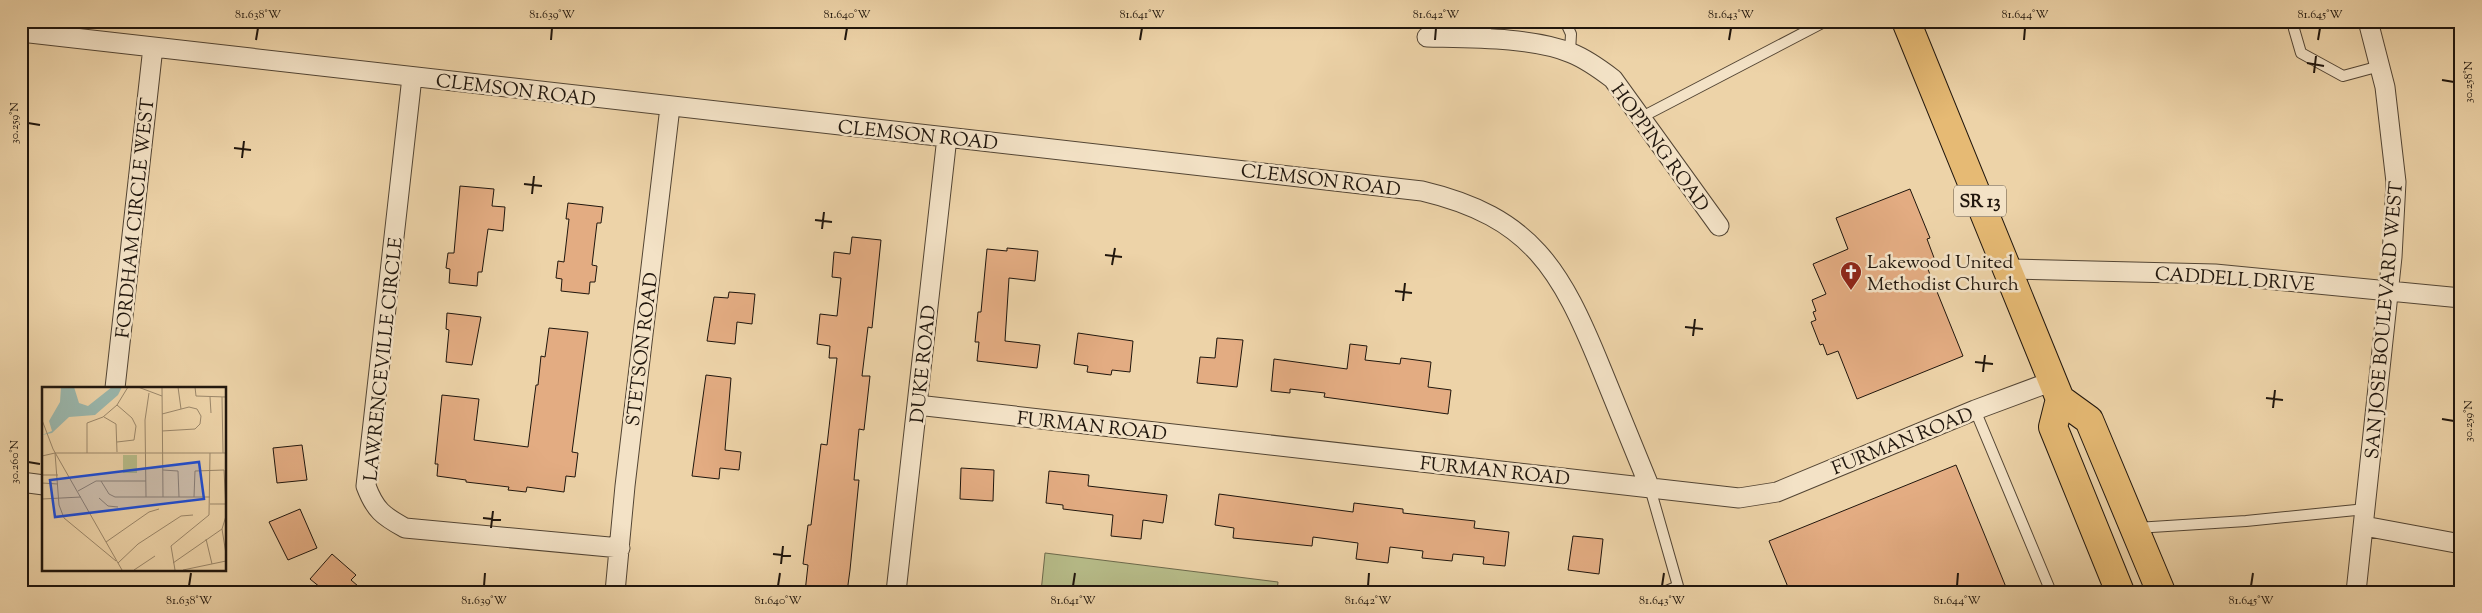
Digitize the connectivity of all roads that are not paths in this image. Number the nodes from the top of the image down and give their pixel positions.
1 (1481, 21) edge
2 (1565, 21) edge
3 (1826, 21) edge
4 (1906, 21) edge
5 (2368, 21) edge
6 (2294, 29) dead end
7 (21, 32) edge
8 (1427, 36) dead end
9 (1490, 39) junction
10 (153, 48) junction
11 (1570, 52) junction
12 (2380, 66) junction
13 (412, 77) junction
14 (670, 107) junction
15 (1642, 117) junction
16 (947, 137) junction
17 (1719, 226) dead end
18 (2009, 269) junction
19 (2387, 291) junction
20 (2461, 298) edge
21 (115, 387) edge
22 (2057, 390) junction
23 (917, 405) junction
24 (1974, 410) junction
25 (21, 482) edge
26 (42, 484) edge
27 (1650, 488) junction
28 (2365, 518) junction
29 (2135, 528) junction
30 (2461, 544) edge
31 (620, 548) junction
32 (615, 592) edge
33 (896, 592) edge
34 (1664, 592) edge
35 (2051, 592) edge
36 (2120, 592) edge
37 (2161, 592) edge
38 (2356, 592) edge

1 - 9 lane
2 - 11 lane
3 - 15 lane
4 - 18 main road, SR 13
5 - 12 street, SAN JOSE BOULEVARD WEST
6 - 12 lane
7 - 10 street, CLEMSON ROAD
8 - 9 street, HOPPING ROAD
9 - 11 street, HOPPING ROAD
10 - 13 street, CLEMSON ROAD
10 - 21 street, FORDHAM CIRCLE WEST
11 - 15 street, HOPPING ROAD
12 - 19 street, SAN JOSE BOULEVARD WEST
13 - 14 street, CLEMSON ROAD
13 - 31 street, LAWRENCEVILLE CIRCLE
14 - 16 street, CLEMSON ROAD
14 - 31 street, STETSON ROAD
15 - 17 street, HOPPING ROAD
16 - 23 street, DUKE ROAD
16 - 27 street, CLEMSON ROAD
18 - 19 street, CADDELL DRIVE
18 - 22 main road, SR 13
19 - 20 street, CADDELL DRIVE
19 - 28 street, SAN JOSE BOULEVARD WEST
22 - 24 street, FURMAN ROAD
22 - 29 main road
22 - 36 main road
23 - 27 street, FURMAN ROAD
23 - 33 street, DUKE ROAD
24 - 27 street, FURMAN ROAD
24 - 35 lane
25 - 26 street
27 - 34 lane
28 - 29 lane
28 - 30 street
28 - 38 street, SAN JOSE BOULEVARD WEST
29 - 37 main road
31 - 32 street, STETSON ROAD

